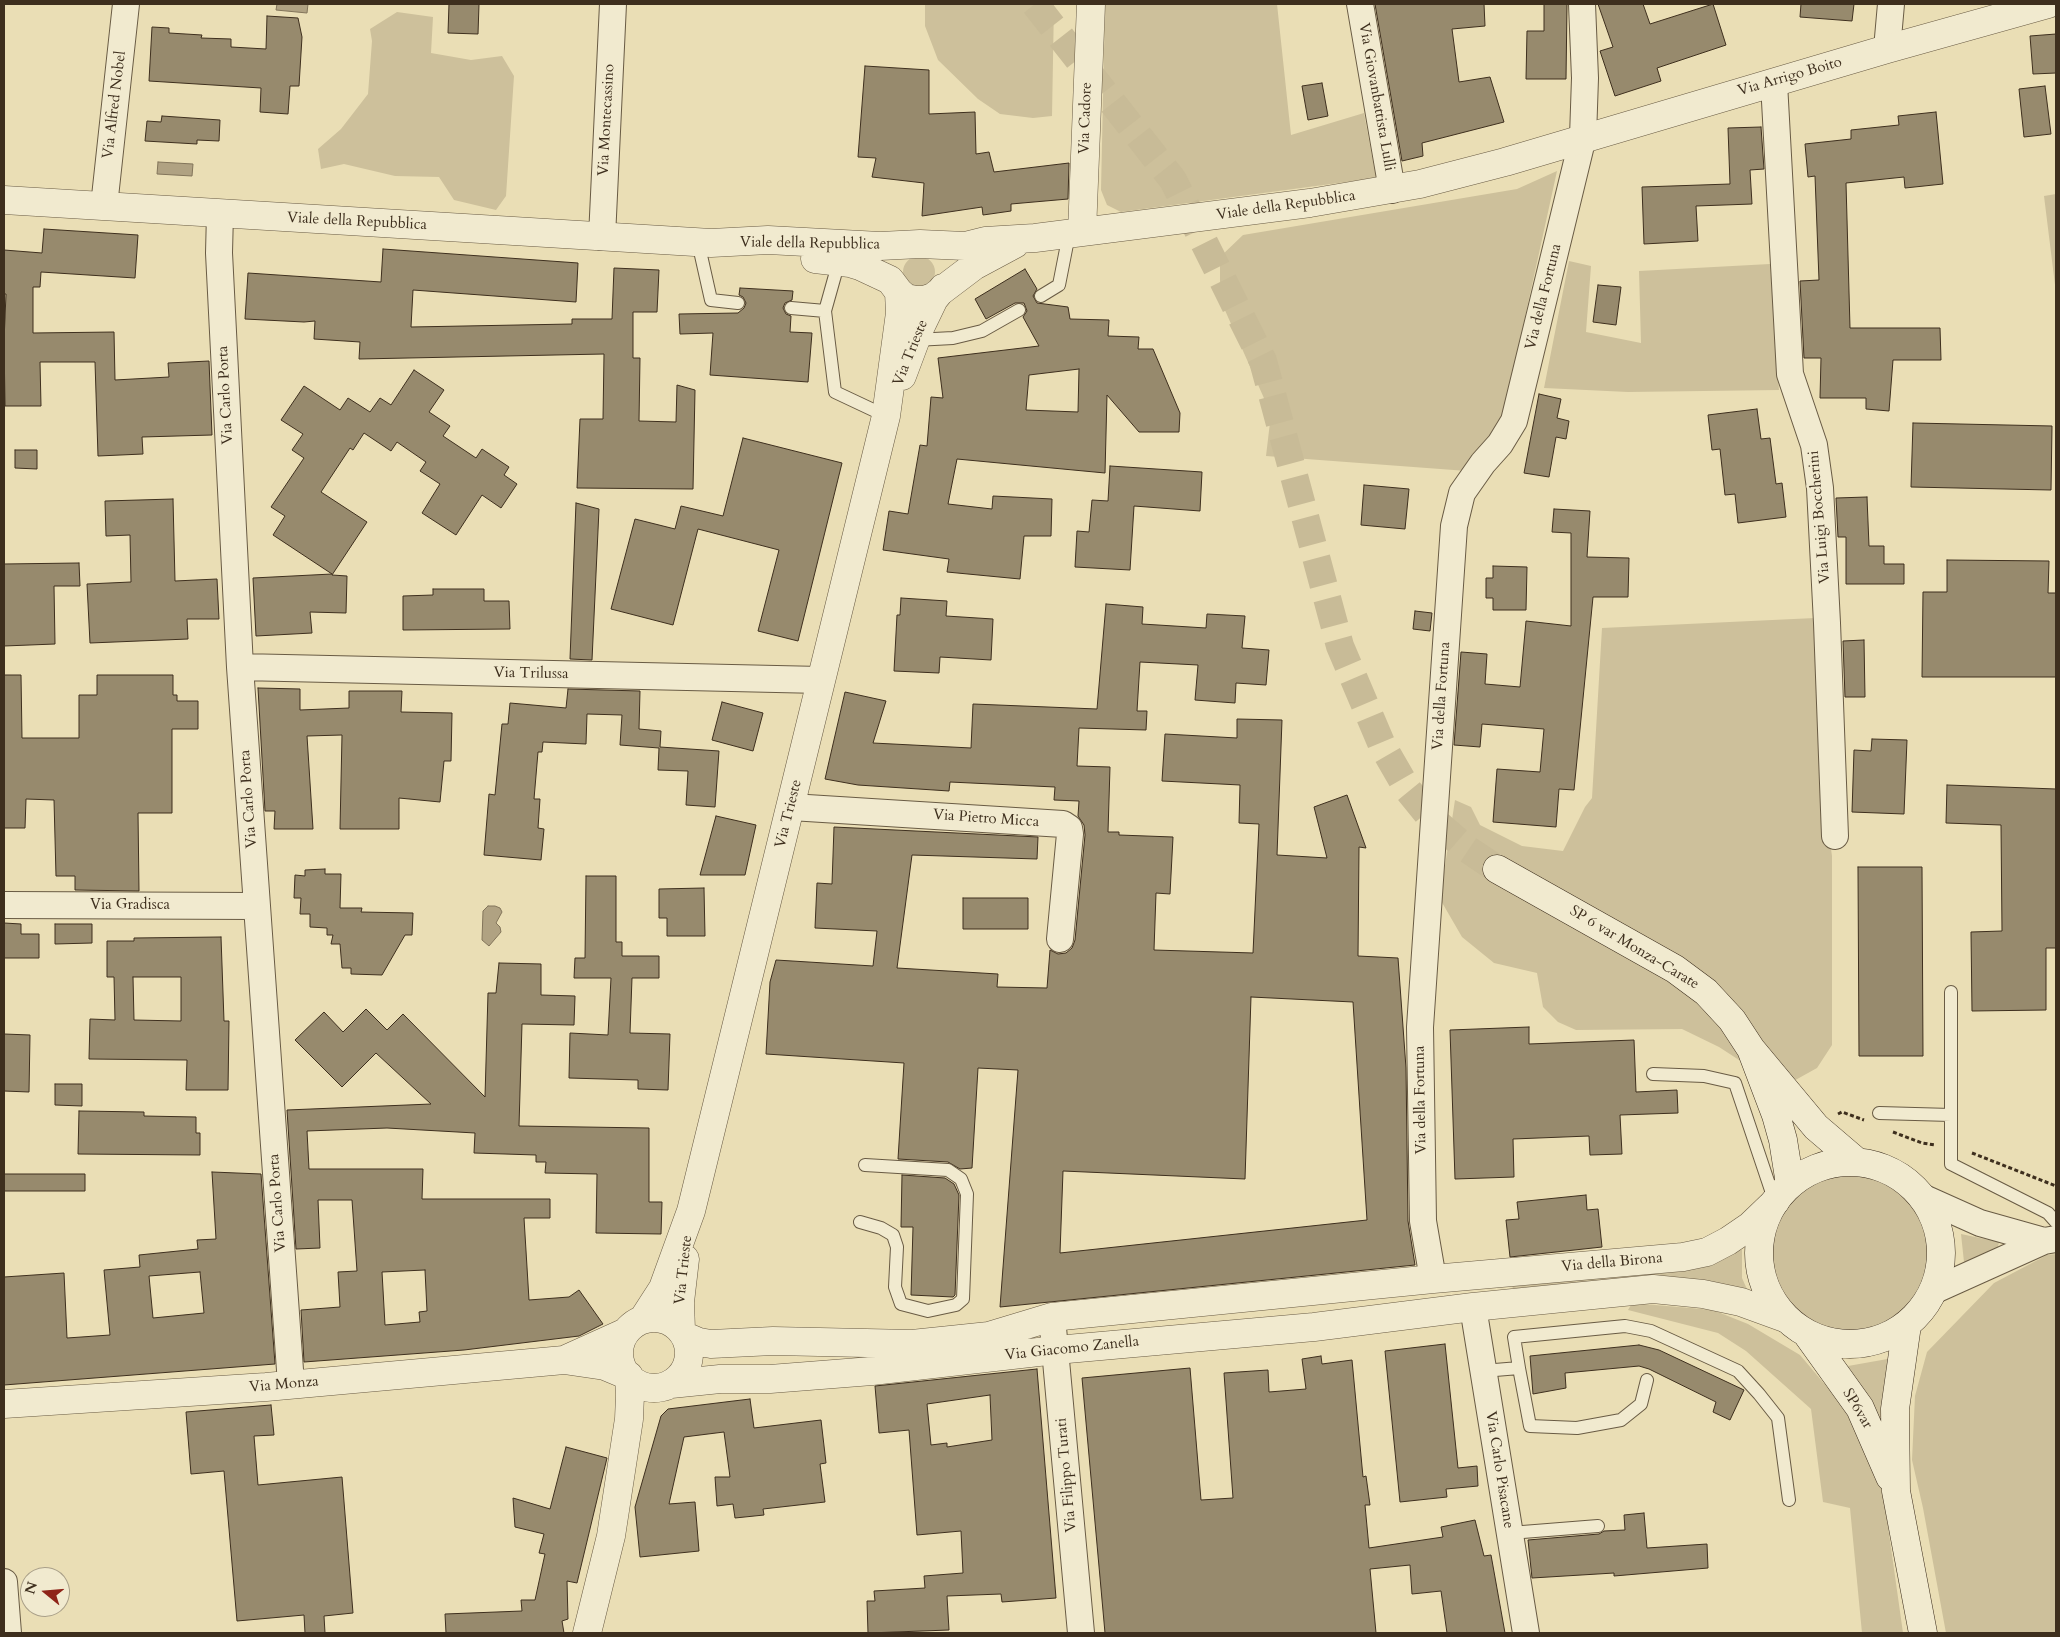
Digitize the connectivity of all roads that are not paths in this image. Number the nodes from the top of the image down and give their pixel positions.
1 (126, 4) edge
2 (613, 4) edge
3 (1091, 4) edge
4 (1360, 4) edge
5 (1582, 4) edge
6 (1891, 4) edge
7 (1986, 4) edge
8 (2048, 4) edge
9 (1935, 35) junction
10 (1887, 48) junction
11 (1774, 82) junction
12 (1583, 137) junction
13 (1534, 154) joint
14 (1392, 190) junction
15 (4, 200) edge
16 (104, 206) junction
17 (220, 213) junction
18 (1076, 233) junction
19 (602, 236) junction
20 (1036, 238) junction
21 (704, 243) junction
22 (920, 245) junction
23 (839, 261) junction
24 (896, 288) junction
25 (940, 292) junction
26 (1041, 296) dead end
27 (738, 303) dead end
28 (791, 308) dead end
29 (1019, 310) dead end
30 (825, 311) junction
31 (916, 340) junction
32 (886, 416) junction
33 (240, 667) junction
34 (821, 680) junction
35 (791, 807) junction
36 (1834, 836) dead end
37 (1497, 869) tunnel mouth
38 (4, 906) edge
39 (256, 906) junction
40 (1060, 938) dead end
41 (1951, 992) dead end
42 (1751, 1049) junction
43 (1653, 1074) dead end
44 (1879, 1113) dead end
45 (1951, 1115) junction
46 (1857, 1162) junction
47 (865, 1165) dead end
48 (1782, 1193) junction
49 (1922, 1197) junction
50 (691, 1211) junction
51 (860, 1222) dead end
52 (2052, 1234) edge
53 (1433, 1279) junction
54 (1933, 1291) junction
55 (1473, 1307) junction
56 (1052, 1317) junction
57 (1785, 1318) junction
58 (1907, 1325) junction
59 (635, 1326) junction
60 (683, 1333) junction
61 (1807, 1334) junction
62 (1056, 1350) junction
63 (564, 1360) junction
64 (1519, 1368) junction
65 (1484, 1370) junction
66 (629, 1376) junction
67 (1647, 1380) dead end
68 (290, 1384) junction
69 (667, 1385) junction
70 (4, 1404) edge
71 (1896, 1491) junction
72 (1789, 1500) dead end
73 (1598, 1526) dead end
74 (1510, 1533) junction
75 (611, 1536) junction
76 (4, 1582) edge
77 (8, 1633) edge
78 (587, 1633) edge
79 (1081, 1633) edge
80 (1526, 1633) edge
81 (1923, 1633) edge

1 - 16 street, Via Alfred Nobel
2 - 19 street, Via Montecassino
3 - 18 street, Via Cadore
4 - 14 street, Via Giovanbattista Lulli
5 - 12 street, Via della Fortuna
6 - 10 street
7 - 9 street
8 - 9 street, Via Arrigo Boito
9 - 10 street, Via Arrigo Boito
10 - 11 street, Via Arrigo Boito
11 - 12 street, Via Arrigo Boito
11 - 36 street, Via Luigi Boccherini
12 - 13 street, Via Arrigo Boito
12 - 53 street, Via della Fortuna
13 - 14 street, Viale della Repubblica
14 - 18 street, Viale della Repubblica
15 - 16 street, Viale della Repubblica
16 - 17 street, Viale della Repubblica
17 - 19 street, Viale della Repubblica
17 - 33 street, Via Carlo Porta
18 - 20 street, Viale della Repubblica
18 - 26 lane
19 - 21 street, Viale della Repubblica
20 - 22 street, Viale della Repubblica
20 - 25 street, Viale della Repubblica
21 - 22 street, Viale della Repubblica
21 - 23 street, Viale della Repubblica
21 - 27 lane
22 - 24 street, Viale della Repubblica
22 - 25 street
23 - 24 street, Viale della Repubblica
23 - 30 lane
24 - 25 street, Viale della Repubblica
24 - 32 street, Via Trieste
25 - 31 street, Via Trieste
28 - 30 lane
29 - 31 lane
30 - 32 lane
31 - 32 street, Via Trieste
32 - 34 street, Via Trieste
33 - 34 street, Via Trilussa
33 - 39 street, Via Carlo Porta
34 - 35 street, Via Trieste
35 - 40 street, Via Pietro Micca
35 - 50 street, Via Trieste
37 - 42 street, SP 6 var Monza-Carate
38 - 39 street, Via Gradisca
39 - 68 street, Via Carlo Porta
41 - 45 lane
42 - 46 street
42 - 48 street
43 - 48 lane
44 - 45 lane
45 - 52 lane
46 - 48 street, SP6var
46 - 49 street, SP6var
47 - 51 lane
48 - 53 street, Via della Birona
48 - 57 street, SP6var
49 - 52 street
49 - 54 street, SP6var
50 - 59 street, Via Trieste
50 - 60 street, Via Trieste
52 - 54 street
53 - 56 street, Via Giacomo Zanella
54 - 58 street, SP6var
55 - 57 street, Via della Birona
55 - 62 street, Via Giacomo Zanella
55 - 65 street, Via Carlo Pisacane
56 - 60 street, Via Giacomo Zanella
56 - 62 street, Via Filippo Turati
57 - 61 street, SP6var
58 - 61 street, SP6var
58 - 71 street, SP6var / SP6var
59 - 60 street
59 - 63 street, Via Monza
59 - 66 street
60 - 69 street
61 - 71 street, SP6var / SP6var
62 - 69 street, Via Giacomo Zanella
62 - 79 street, Via Filippo Turati
63 - 66 street, Via Monza
63 - 68 street, Via Monza
64 - 65 lane
64 - 67 lane
64 - 72 lane
65 - 74 street, Via Carlo Pisacane
66 - 69 street
66 - 75 street
68 - 70 street, Via Monza
69 - 75 street
71 - 81 street, SP6var / SP6var
73 - 74 lane
74 - 80 street, Via Carlo Pisacane
75 - 78 street
76 - 77 street

